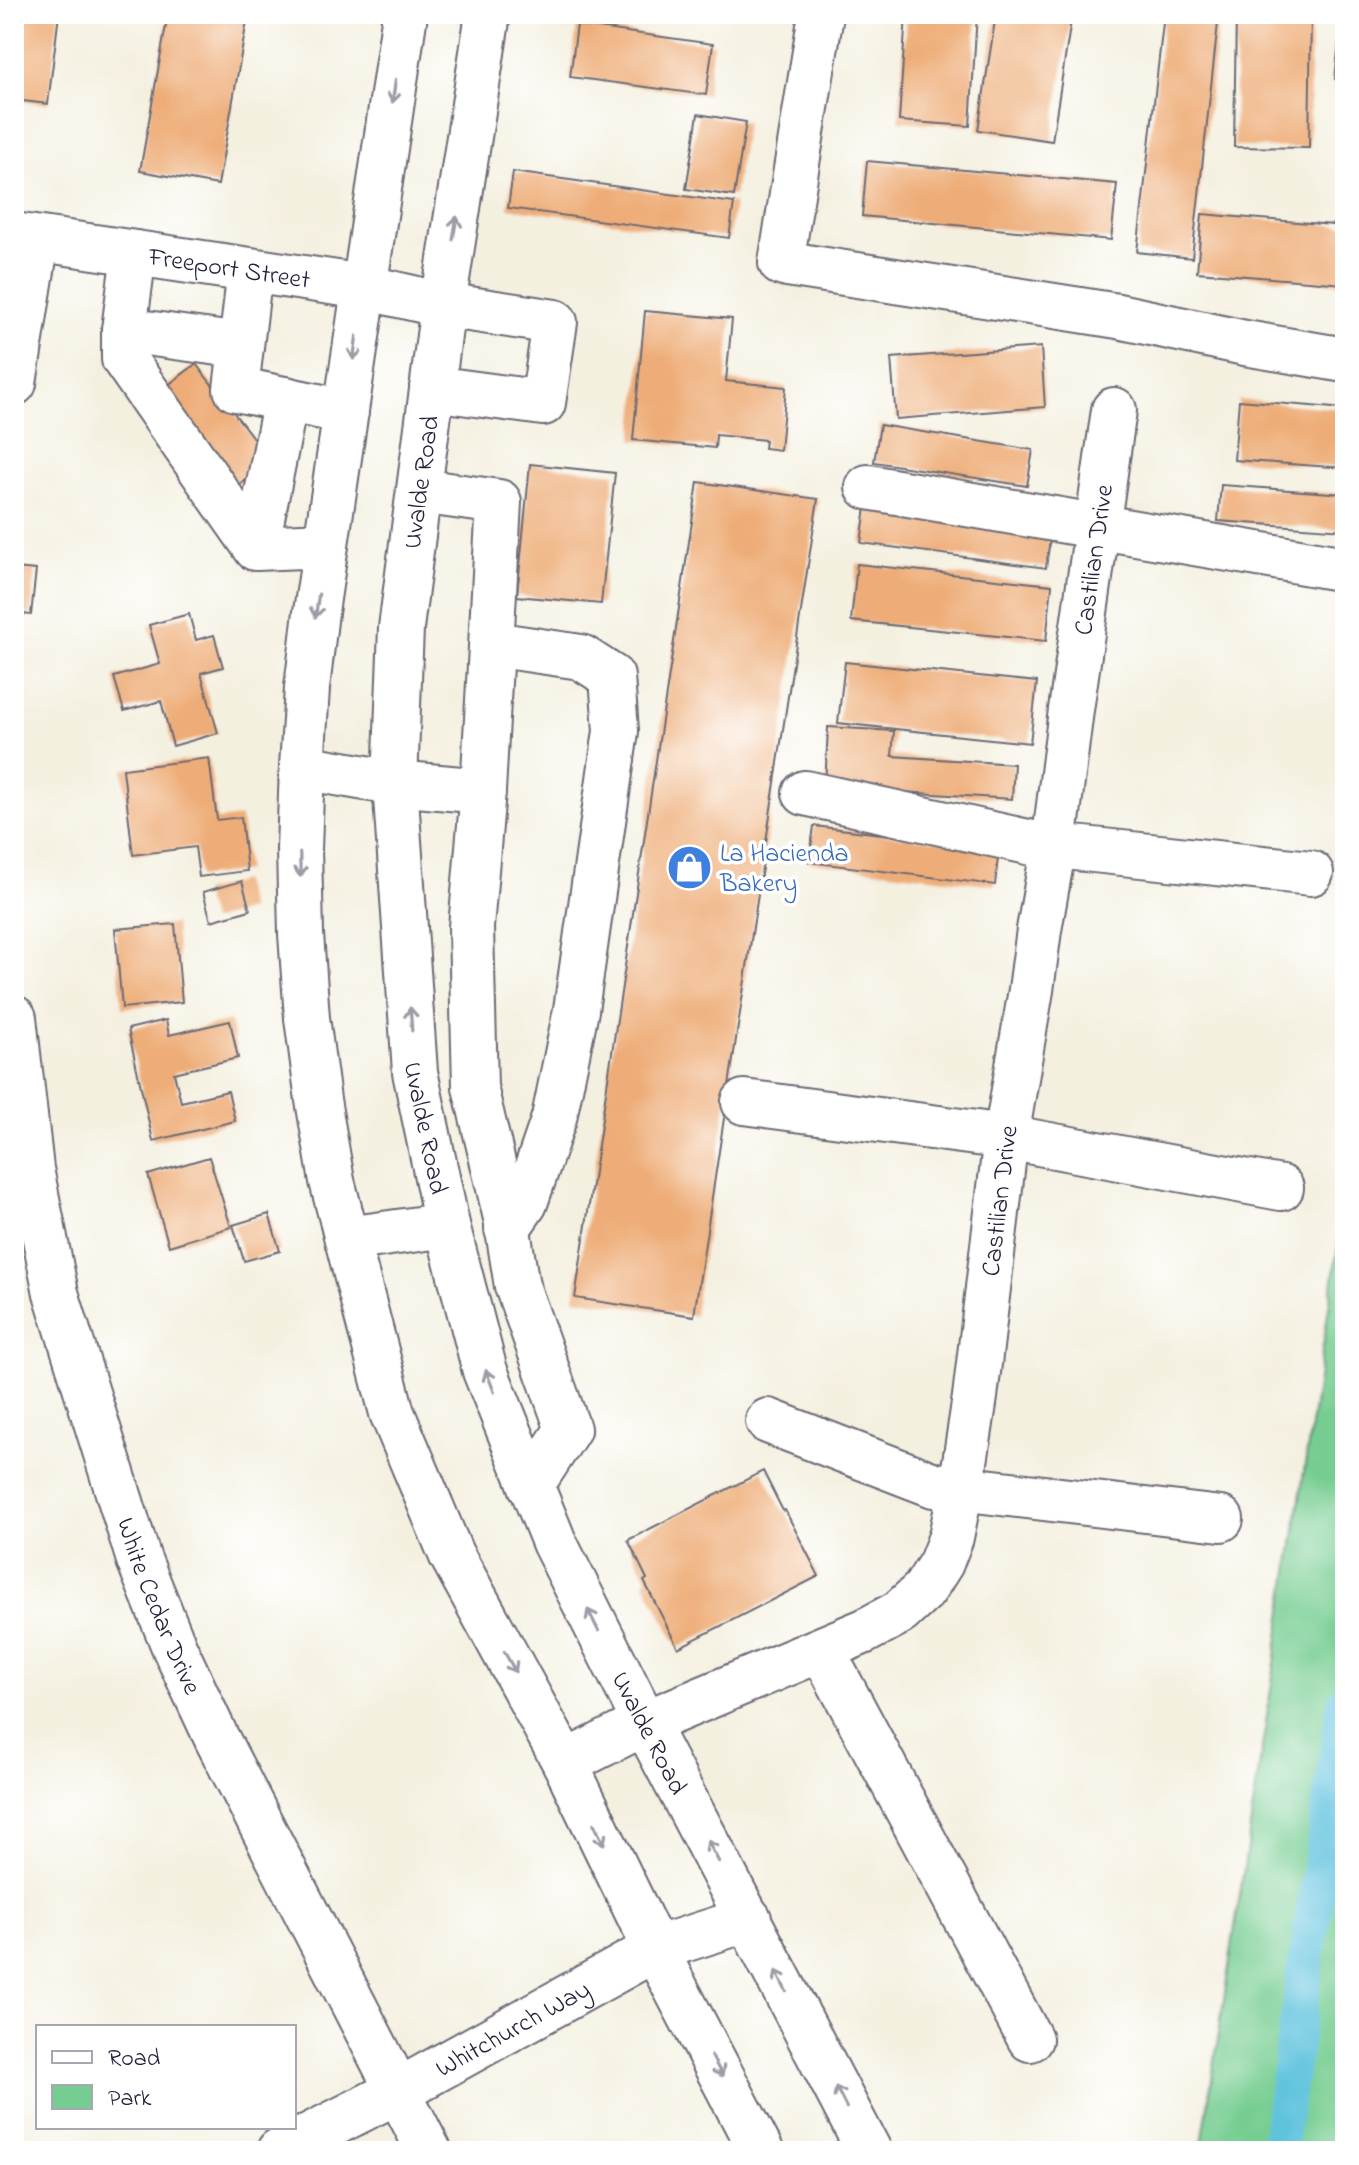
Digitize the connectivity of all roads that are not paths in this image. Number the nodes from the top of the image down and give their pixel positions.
1 (405, 14) edge
2 (488, 14) edge
3 (821, 14) edge
4 (26, 237) edge
5 (134, 253) junction
6 (250, 270) junction
7 (364, 287) junction
8 (443, 305) junction
9 (124, 330) junction
10 (241, 346) junction
11 (1345, 360) edge
12 (14, 383) edge
13 (432, 388) junction
14 (286, 399) junction
15 (1114, 410) dead end
16 (346, 412) junction
17 (868, 487) dead end
18 (419, 491) junction
19 (1098, 527) junction
20 (326, 545) junction
21 (256, 548) junction
22 (1345, 569) edge
23 (492, 644) junction
24 (302, 767) junction
25 (395, 783) junction
26 (483, 791) junction
27 (805, 793) dead end
28 (1054, 845) junction
29 (1311, 873) dead end
30 (14, 1018) edge
31 (744, 1102) dead end
32 (1006, 1137) junction
33 (1281, 1188) dead end
34 (507, 1224) junction
35 (447, 1225) junction
36 (347, 1239) junction
37 (768, 1421) dead end
38 (531, 1486) junction
39 (961, 1488) junction
40 (1221, 1519) dead end
41 (822, 1650) junction
42 (645, 1723) junction
43 (565, 1763) junction
44 (749, 1919) junction
45 (655, 1949) junction
46 (1030, 2039) dead end
47 (398, 2091) junction
48 (279, 2151) edge
49 (429, 2151) edge
50 (761, 2151) edge
51 (869, 2151) edge

1 -> 7 main road
8 -> 2 main road, Uvalde Road
3 - 11 main road
4 - 5 main road, Freeport Street
4 - 12 main road
5 - 6 main road, Freeport Street
5 - 9 main road
6 - 7 main road, Freeport Street
6 - 10 main road
7 - 8 main road, Freeport Street
7 -> 16 main road
8 - 13 main road, Uvalde Road
8 - 13 main road, Freeport Street
9 - 10 main road
9 - 21 main road
10 - 14 main road
13 - 18 main road, Uvalde Road
14 - 16 main road
14 - 21 main road
15 - 19 main road, Castilian Drive
16 - 20 main road
17 - 19 main road
18 - 23 main road
18 - 25 main road, Uvalde Road
19 - 22 main road
19 - 28 main road, Castilian Drive
20 - 21 main road
20 -> 24 main road
23 - 26 main road
23 - 34 main road
24 - 25 main road
24 -> 36 main road
25 - 26 main road
35 -> 25 main road, Uvalde Road
26 - 34 main road
27 - 28 main road
28 - 29 main road
28 - 32 main road, Castilian Drive
30 - 47 main road, White Cedar Drive
31 - 32 main road
32 - 33 main road
32 - 39 main road, Castilian Drive
34 - 35 main road
34 - 38 main road
35 - 36 main road
38 -> 35 main road, Uvalde Road
36 -> 43 main road
37 - 39 main road
42 -> 38 main road, Uvalde Road
39 - 40 main road
39 - 41 main road, Castilian Drive
41 - 42 main road, Castilian Drive
41 - 46 main road
42 - 43 main road, Castilian Drive
44 -> 42 main road, Uvalde Road
43 -> 45 main road
44 - 45 main road, Whitchurch Way
51 -> 44 main road, Uvalde Road
45 - 47 main road, Whitchurch Way
45 -> 50 main road
47 - 48 main road, Whitchurch Way
47 - 49 main road, White Cedar Drive

